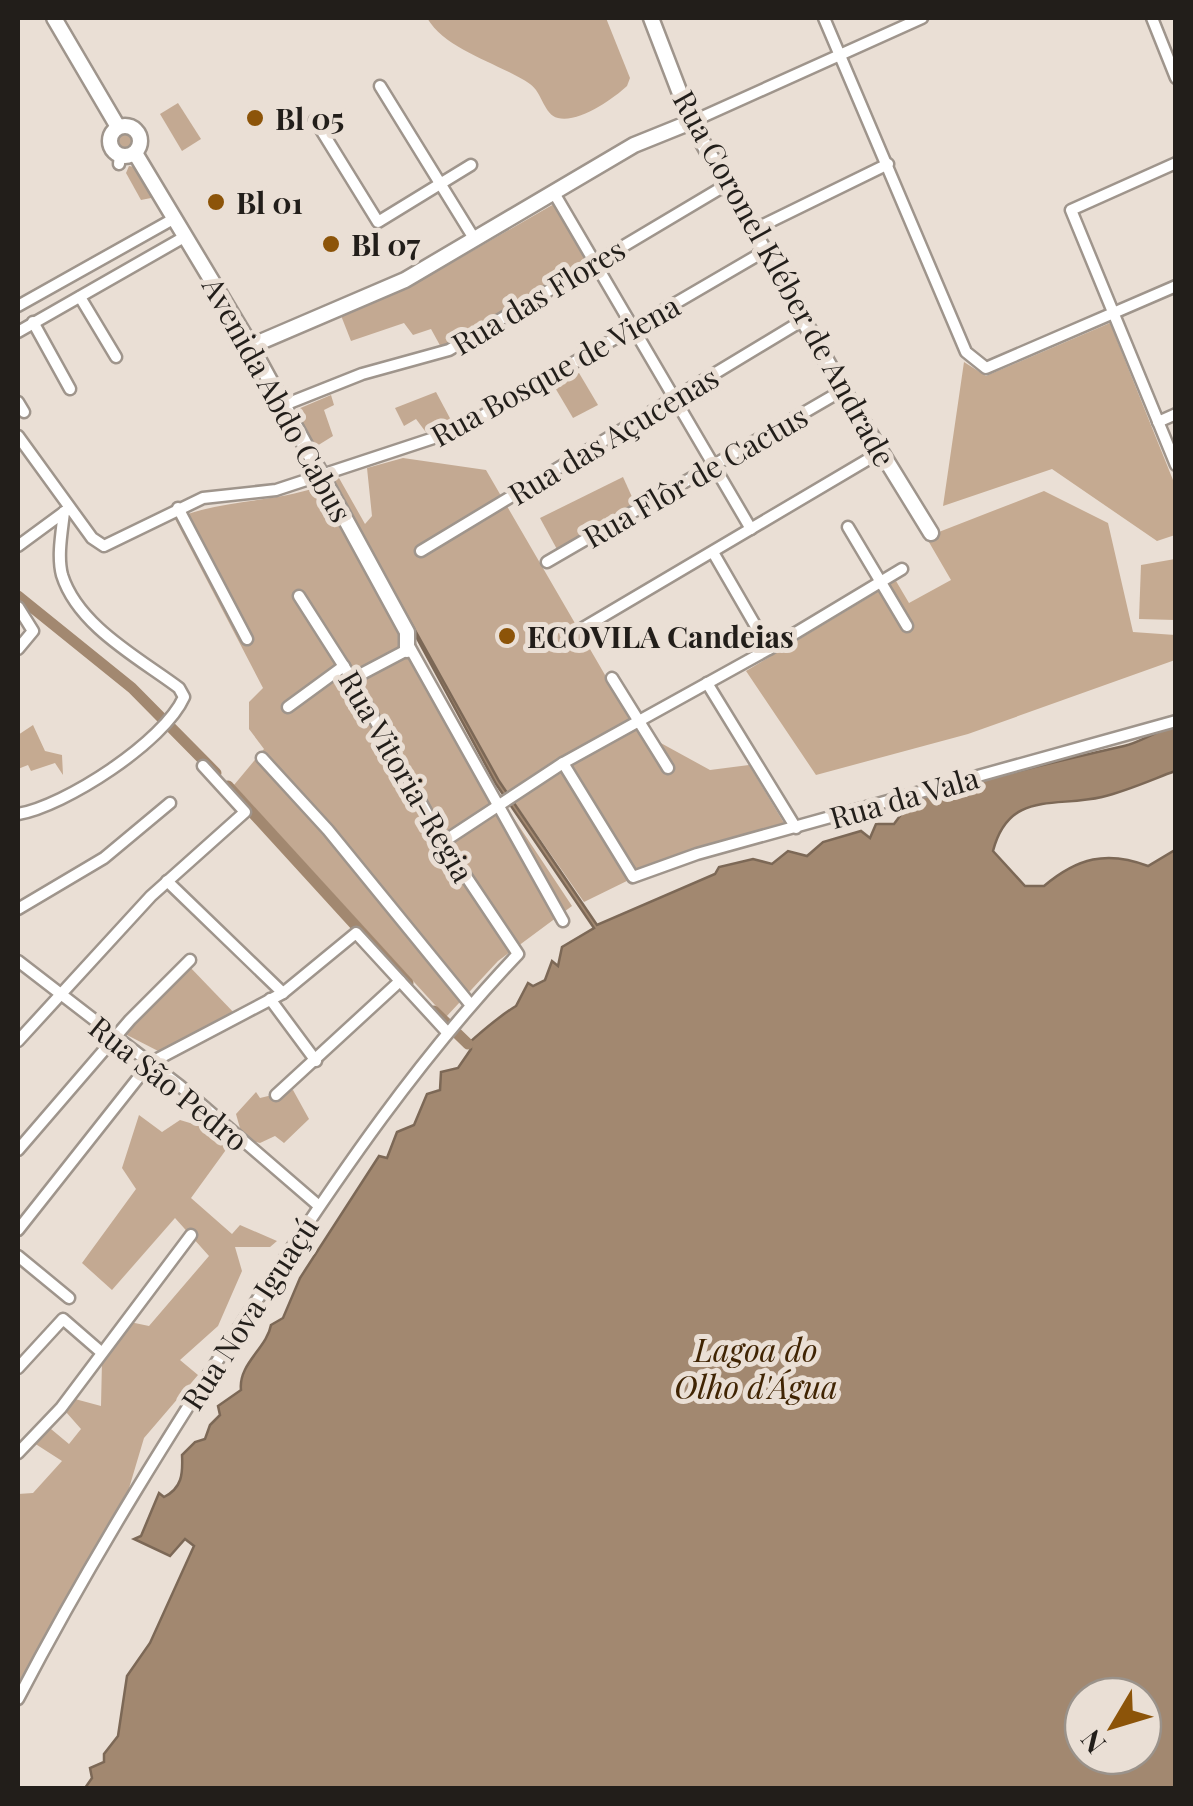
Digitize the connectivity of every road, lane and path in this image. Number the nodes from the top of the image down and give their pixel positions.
1 (54, 18) edge
2 (651, 18) edge
3 (824, 18) edge
4 (922, 18) edge
5 (1152, 18) edge
6 (840, 55) junction
7 (1176, 78) edge
8 (380, 86) dead end
9 (314, 120) dead end
10 (692, 122) junction
11 (118, 127) junction
12 (125, 157) junction
13 (1176, 163) edge
14 (888, 164) junction
15 (471, 165) dead end
16 (441, 185) junction
17 (726, 185) junction
18 (554, 192) junction
19 (175, 218) junction
20 (753, 230) junction
21 (186, 236) junction
22 (475, 240) junction
23 (766, 252) junction
24 (594, 263) junction
25 (1176, 286) edge
26 (80, 297) junction
27 (18, 306) edge
28 (1116, 314) junction
29 (806, 319) junction
30 (33, 322) junction
31 (18, 332) edge
32 (632, 332) junction
33 (251, 346) junction
34 (116, 357) dead end
35 (70, 389) dead end
36 (843, 390) junction
37 (674, 400) junction
38 (284, 405) junction
39 (1176, 414) edge
40 (1158, 422) junction
41 (18, 436) edge
42 (880, 453) junction
43 (712, 465) junction
44 (1176, 465) edge
45 (324, 478) junction
46 (178, 508) junction
47 (68, 509) junction
48 (848, 527) dead end
49 (751, 529) junction
50 (931, 533) dead end
51 (18, 546) edge
52 (421, 552) dead end
53 (714, 554) junction
54 (547, 562) dead end
55 (902, 569) dead end
56 (880, 581) junction
57 (299, 596) dead end
58 (18, 607) edge
59 (906, 626) dead end
60 (583, 628) dead end
61 (248, 639) dead end
62 (408, 648) junction
63 (18, 649) edge
64 (769, 649) junction
65 (344, 666) junction
66 (612, 678) dead end
67 (352, 679) junction
68 (707, 683) junction
69 (288, 708) dead end
70 (638, 720) junction
71 (1176, 720) edge
72 (262, 758) dead end
73 (563, 763) junction
74 (203, 766) dead end
75 (668, 768) dead end
76 (170, 802) dead end
77 (498, 803) junction
78 (18, 814) edge
79 (796, 828) junction
80 (443, 842) junction
81 (167, 881) junction
82 (18, 909) edge
83 (564, 921) dead end
84 (518, 954) joint
85 (190, 960) dead end
86 (18, 961) edge
87 (400, 982) junction
88 (283, 993) junction
89 (61, 995) junction
90 (270, 999) junction
91 (470, 1004) junction
92 (446, 1031) junction
93 (117, 1039) junction
94 (18, 1042) edge
95 (316, 1060) junction
96 (150, 1062) junction
97 (276, 1094) dead end
98 (18, 1150) edge
99 (319, 1206) junction
100 (18, 1230) edge
101 (191, 1235) dead end
102 (18, 1256) edge
103 (70, 1298) dead end
104 (101, 1352) junction
105 (18, 1368) edge
106 (18, 1453) edge
107 (18, 1699) edge

1 - 11 main road
2 - 10 main road, Rua Coronel Kléber de Andrade
3 - 6 street
4 - 6 street
5 - 7 street
6 - 10 street
6 - 14 street
8 - 16 street
9 - 16 street
10 - 17 main road, Rua Coronel Kléber de Andrade
10 - 18 main road
11 - 12 main road
11 - 12 main road, Avenida Abdo Cabus
12 - 19 main road, Avenida Abdo Cabus
13 - 28 street
14 - 20 street
14 - 28 street
15 - 16 street
16 - 22 street
17 - 20 main road, Rua Coronel Kléber de Andrade
17 - 24 street, Rua das Flores
18 - 22 main road
18 - 24 street
19 - 21 main road, Avenida Abdo Cabus
19 - 27 street
20 - 23 main road, Rua Coronel Kléber de Andrade
21 - 26 street
21 - 33 main road, Avenida Abdo Cabus
22 - 33 main road
23 - 29 main road, Rua Coronel Kléber de Andrade
23 - 32 street, Rua Bosque de Viena
24 - 32 street
24 - 38 street, Rua das Flores
25 - 28 street
26 - 30 street
26 - 34 street
28 - 40 street
29 - 36 main road, Rua Coronel Kléber de Andrade
29 - 37 street, Rua das Açucenas
30 - 31 street
30 - 35 street
32 - 37 street
32 - 45 street, Rua Bosque de Viena
33 - 38 main road, Avenida Abdo Cabus
36 - 42 main road, Rua Coronel Kléber de Andrade
36 - 43 street, Rua Flôr de Cactus
37 - 43 street
37 - 52 street, Rua das Açucenas
38 - 45 main road, Avenida Abdo Cabus
39 - 40 street
40 - 44 street
41 - 47 street
42 - 49 street
42 - 50 main road, Rua Coronel Kléber de Andrade
43 - 49 street
43 - 54 street, Rua Flôr de Cactus
45 - 46 street, Rua Bosque de Viena
45 - 62 main road, Avenida Abdo Cabus
46 - 47 street, Rua Bosque de Viena
46 - 61 street
47 - 51 street
47 - 78 street
48 - 56 street
49 - 53 street
53 - 60 street
53 - 64 street
55 - 56 street
56 - 59 street
56 - 64 street
57 - 65 street, Rua Vitoria-Regia
58 - 63 street
62 - 67 street
62 - 77 street
64 - 68 street
65 - 67 street, Rua Vitoria-Regia
65 - 69 street
66 - 70 street
67 - 80 street, Rua Vitoria-Regia
68 - 70 street
68 - 79 street
70 - 73 street
70 - 75 street
71 - 79 street, Rua da Vala
72 - 91 street
73 - 77 street
73 - 79 street, Rua da Vala
74 - 81 street
76 - 82 street
77 - 80 street
77 - 83 street
80 - 84 street, Rua Vitoria-Regia
81 - 88 street
81 - 89 street
84 - 91 street, Rua Nova Iguaçú
85 - 93 street
86 - 89 street, Rua São Pedro
87 - 88 street
87 - 92 street
87 - 95 street
88 - 90 street
89 - 93 street, Rua São Pedro
89 - 94 street
90 - 95 street
90 - 96 street
91 - 92 street, Rua Nova Iguaçú
92 - 99 street, Rua Nova Iguaçú
93 - 96 street, Rua São Pedro
93 - 98 street
95 - 97 street
96 - 99 street, Rua São Pedro
96 - 100 street
99 - 107 street, Rua Nova Iguaçú
101 - 104 street
102 - 103 street
104 - 105 street
104 - 106 street

